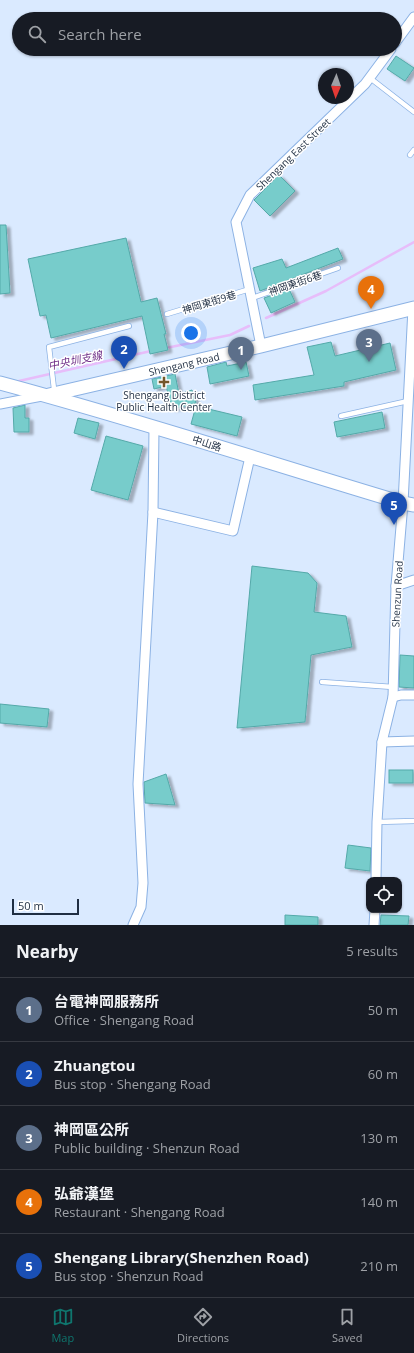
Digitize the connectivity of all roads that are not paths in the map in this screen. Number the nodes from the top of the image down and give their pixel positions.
1 (414, 17) edge
2 (402, 33) edge
3 (386, 56) edge
4 (370, 78) junction
5 (414, 112) edge
6 (414, 150) edge
7 (410, 155) dead end
8 (338, 268) dead end
9 (251, 294) junction
10 (414, 308) edge
11 (167, 314) dead end
12 (130, 326) dead end
13 (261, 346) junction
14 (0, 383) edge
15 (48, 396) junction
16 (408, 401) junction
17 (0, 404) edge
18 (341, 416) dead end
19 (154, 428) junction
20 (250, 457) junction
21 (409, 504) edge
22 (153, 512) junction
23 (414, 580) edge
24 (396, 586) junction
25 (322, 682) dead end
26 (393, 687) junction
27 (414, 695) edge
28 (393, 698) junction
29 (414, 741) edge
30 (382, 742) junction
31 (414, 821) edge
32 (377, 822) junction
33 (376, 877) edge
34 (375, 913) edge
35 (133, 925) edge
36 (374, 925) edge

1 - 2 street
3 - 4 street, Shengang East Street
4 - 5 lane
4 - 9 street, Shengang East Street
6 - 7 lane
8 - 9 lane, 神岡東街6巷
9 - 11 lane, 神岡東街9巷
9 - 13 street, Shengang East Street
10 - 13 street, Shengang Road
10 - 16 street, Shenzun Road
12 - 15 lane
13 - 15 street, Shengang Road
14 - 15 street, 中山路
15 - 17 street
15 - 19 street, 中山路
16 - 18 lane
16 - 21 street, Shenzun Road
19 - 20 street, 中山路
19 - 22 street
20 - 21 street, 中山路
20 - 22 street
21 - 24 street, Shenzun Road
22 - 35 street
23 - 24 street
24 - 26 street, Shenzun Road
25 - 26 lane
26 - 28 street, Shenzun Road
27 - 28 street
28 - 30 street, Shenzun Road
29 - 30 street
30 - 32 street, Shenzun Road
31 - 32 lane
32 - 33 street, Shenzun Road
34 - 36 street

